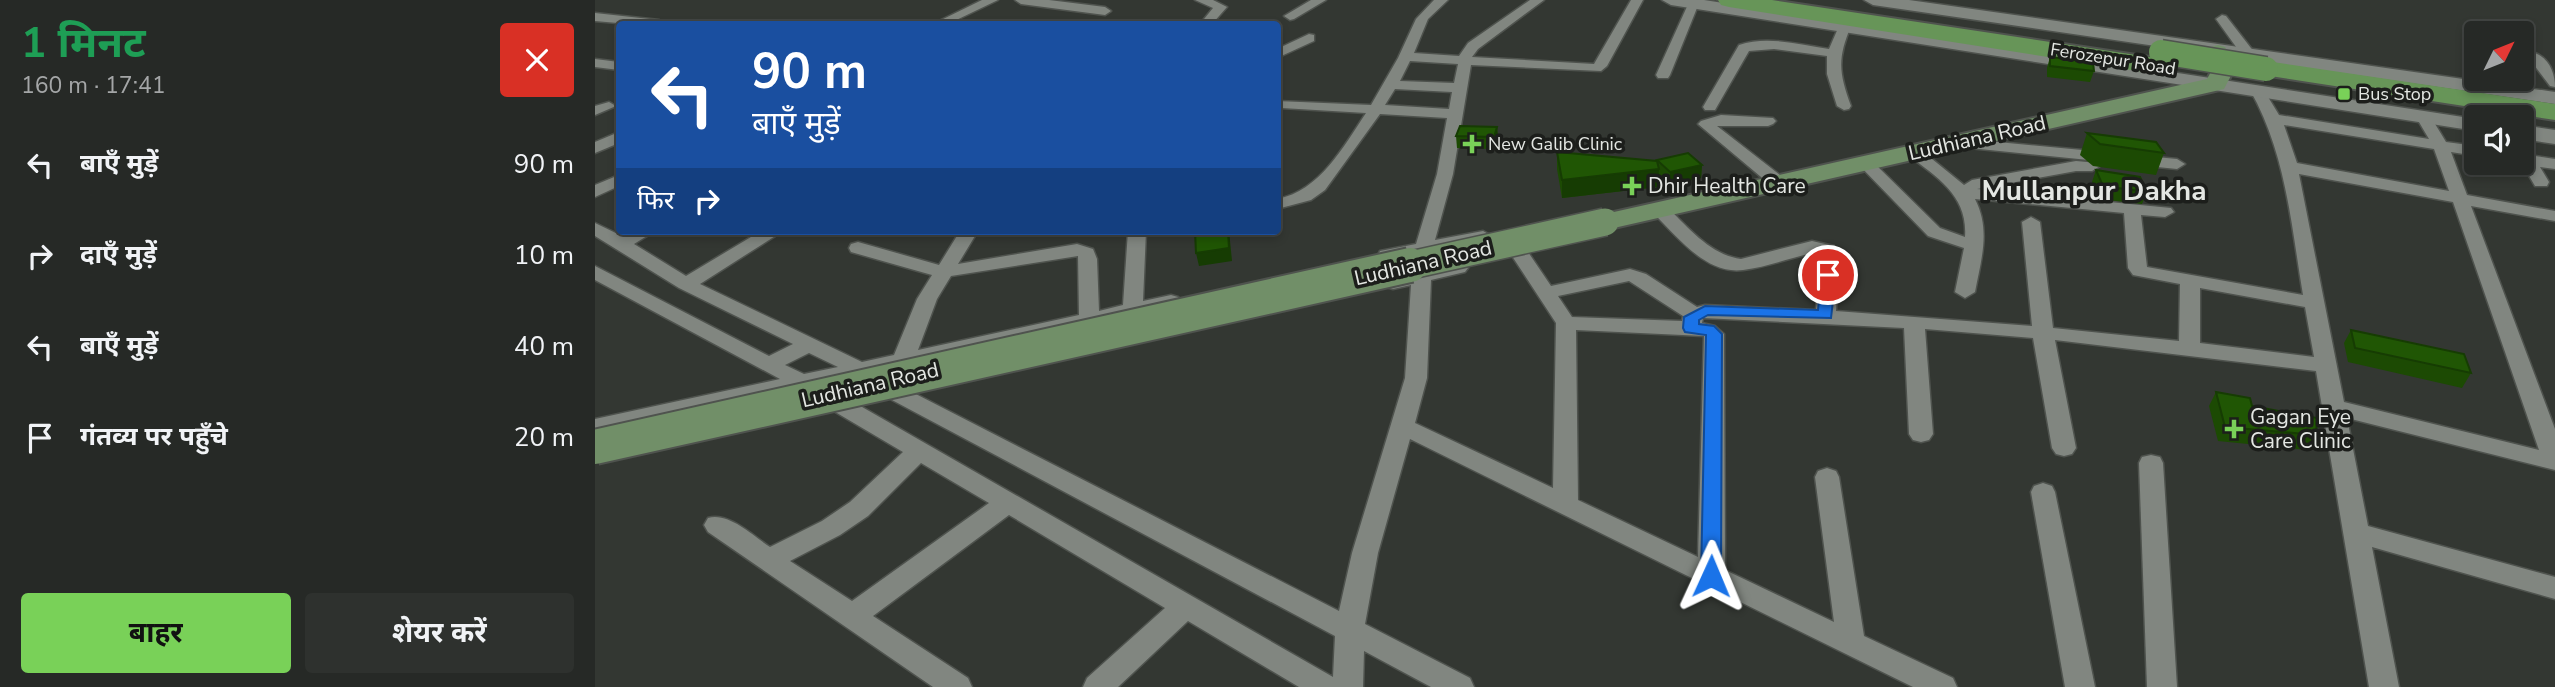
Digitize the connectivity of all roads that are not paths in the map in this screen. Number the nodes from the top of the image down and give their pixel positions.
1 (983, 0) edge
2 (991, 0) edge
3 (1021, 0) edge
4 (1201, 0) edge
5 (1320, 0) edge
6 (1442, 0) edge
7 (1510, 0) edge
8 (1637, 0) edge
9 (1671, 0) edge
10 (1797, 0) edge
11 (1873, 0) edge
12 (1536, 2) edge
13 (1693, 3) junction
14 (1940, 5) edge
15 (1743, 7) edge
16 (1105, 11) dead end
17 (1290, 16) dead end
18 (595, 17) edge
19 (2222, 19) dead end
20 (632, 21) edge
21 (946, 21) edge
22 (1209, 21) edge
23 (1845, 26) junction
24 (1309, 38) dead end
25 (2218, 51) junction
26 (1281, 52) edge
27 (1832, 53) junction
28 (1406, 57) junction
29 (2535, 57) dead end
30 (2162, 60) junction
31 (1465, 61) junction
32 (595, 63) edge
33 (616, 66) edge
34 (2260, 74) junction
35 (1663, 75) dead end
36 (2216, 83) junction
37 (2555, 83) edge
38 (1391, 85) junction
39 (1460, 88) junction
40 (2555, 98) edge
41 (1281, 106) edge
42 (1844, 106) dead end
43 (1710, 107) dead end
44 (1373, 110) junction
45 (2464, 111) edge
46 (2555, 112) edge
47 (1457, 114) junction
48 (2424, 117) junction
49 (2274, 119) junction
50 (1768, 121) dead end
51 (2464, 123) edge
52 (2534, 123) edge
53 (2555, 126) edge
54 (2534, 134) edge
55 (2555, 137) edge
56 (616, 138) edge
57 (1956, 144) junction
58 (2441, 146) junction
59 (595, 148) edge
60 (2464, 149) edge
61 (1915, 153) junction
62 (2534, 160) edge
63 (1866, 163) junction
64 (2177, 164) dead end
65 (2555, 164) edge
66 (2290, 167) junction
67 (2534, 172) edge
68 (2140, 173) dead end
69 (616, 182) edge
70 (1779, 183) junction
71 (2541, 183) dead end
72 (1962, 190) junction
73 (595, 192) edge
74 (2459, 199) junction
75 (1281, 203) edge
76 (2132, 209) junction
77 (1660, 210) junction
78 (2165, 212) dead end
79 (2555, 216) edge
80 (1605, 222) junction
81 (2031, 222) dead end
82 (595, 228) edge
83 (638, 235) edge
84 (768, 235) edge
85 (966, 235) edge
86 (1137, 235) edge
87 (623, 243) junction
88 (1976, 244) junction
89 (1424, 247) junction
90 (858, 248) dead end
91 (1520, 253) junction
92 (595, 272) edge
93 (943, 272) junction
94 (1421, 277) junction
95 (2190, 281) junction
96 (686, 284) junction
97 (1965, 292) dead end
98 (1547, 293) junction
99 (2316, 303) junction
100 (1133, 309) junction
101 (1826, 315) junction
102 (1089, 319) junction
103 (1692, 321) junction
104 (1914, 321) junction
105 (1566, 323) junction
106 (2043, 334) junction
107 (810, 344) junction
108 (2189, 348) junction
109 (903, 360) junction
110 (768, 365) junction
111 (2327, 366) junction
112 (860, 369) junction
113 (801, 382) junction
114 (900, 395) junction
115 (2334, 407) junction
116 (842, 408) junction
117 (595, 427) edge
118 (1403, 427) junction
119 (1920, 433) dead end
120 (595, 447) edge
121 (2064, 448) dead end
122 (917, 452) junction
123 (595, 461) edge
124 (2555, 462) edge
125 (2151, 463) dead end
126 (1828, 477) dead end
127 (2043, 492) dead end
128 (1006, 504) junction
129 (1565, 505) junction
130 (717, 525) dead end
131 (2357, 533) junction
132 (768, 560) junction
133 (1711, 576) junction
134 (2555, 588) edge
135 (1185, 607) junction
136 (852, 616) junction
137 (1350, 628) junction
138 (1851, 643) junction
139 (957, 687) edge
140 (1098, 687) edge
141 (1325, 687) edge
142 (1348, 687) edge
143 (1459, 687) edge
144 (1942, 687) edge
145 (2080, 687) edge
146 (2162, 687) edge
147 (2384, 687) edge

1 - 2 street
2 - 21 street
3 - 16 street
4 - 22 street
5 - 17 street
6 - 28 street
7 - 12 street
8 - 31 street
9 - 13 main road
10 - 30 highway
11 - 14 main road
12 - 31 street
13 - 15 main road
13 - 35 street
14 - 25 main road
15 - 23 main road
15 - 30 highway, Ferozepur Road
18 - 20 street
19 - 34 street
23 - 27 street
23 - 36 main road
24 - 26 street
25 - 34 main road
25 - 36 main road
27 - 42 street
27 - 43 street
28 - 31 street
28 - 38 street
29 - 37 street
30 - 34 highway, Ferozepur Road
31 - 39 street
32 - 33 street
34 - 36 main road
34 - 40 main road
34 - 45 highway, Ferozepur Road
34 - 46 highway
34 - 48 main road
34 - 49 street
36 - 57 main road, Ludhiana Road
38 - 39 street
38 - 44 street
39 - 47 street
41 - 44 street
44 - 47 street
44 - 75 street
47 - 89 street
48 - 51 main road
48 - 58 street
49 - 58 street
49 - 66 street
50 - 70 street
52 - 53 highway
54 - 55 main road
56 - 59 street
57 - 61 main road, Ludhiana Road
57 - 64 street
58 - 60 street
58 - 74 street
61 - 63 main road, Ludhiana Road
61 - 72 street
62 - 65 street
63 - 70 main road, Ludhiana Road
63 - 88 street
66 - 74 street
66 - 99 street
67 - 71 street
68 - 72 street
69 - 73 street
70 - 77 main road, Ludhiana Road
72 - 76 street
72 - 88 street
74 - 79 street
74 - 124 street
76 - 78 street
76 - 95 street
77 - 80 main road, Ludhiana Road
77 - 101 street
80 - 89 street
80 - 91 street
80 - 120 main road, Ludhiana Road, bridge
81 - 106 street
82 - 87 street
83 - 87 street
84 - 96 street
85 - 93 street
86 - 100 street
87 - 96 street
88 - 97 street
89 - 100 street
90 - 93 street
91 - 94 street
91 - 98 street
92 - 110 street
93 - 102 street
93 - 109 street
94 - 114 street
94 - 118 street
95 - 99 street
95 - 108 street
96 - 107 street
98 - 103 street
98 - 105 street
99 - 111 street
100 - 102 street
101 - 103 street
101 - 104 street
102 - 109 street
103 - 105 street
103 - 133 street
104 - 106 street
104 - 119 street
105 - 129 street
106 - 108 street
106 - 121 street
107 - 110 street
107 - 112 street
108 - 111 street
109 - 112 street
110 - 113 street
111 - 115 street
112 - 113 street
113 - 116 street
113 - 117 street
114 - 116 street
114 - 137 street
115 - 124 street
115 - 131 street
116 - 122 street
116 - 123 street
118 - 129 street
118 - 137 street
122 - 128 street
122 - 132 street
125 - 146 street
126 - 138 street
127 - 145 street
128 - 135 street
128 - 136 street
129 - 133 street
130 - 132 street
131 - 134 street
131 - 147 street
132 - 136 street
133 - 138 street
135 - 140 street
135 - 141 street
136 - 139 street
137 - 142 street
137 - 143 street
138 - 144 street

